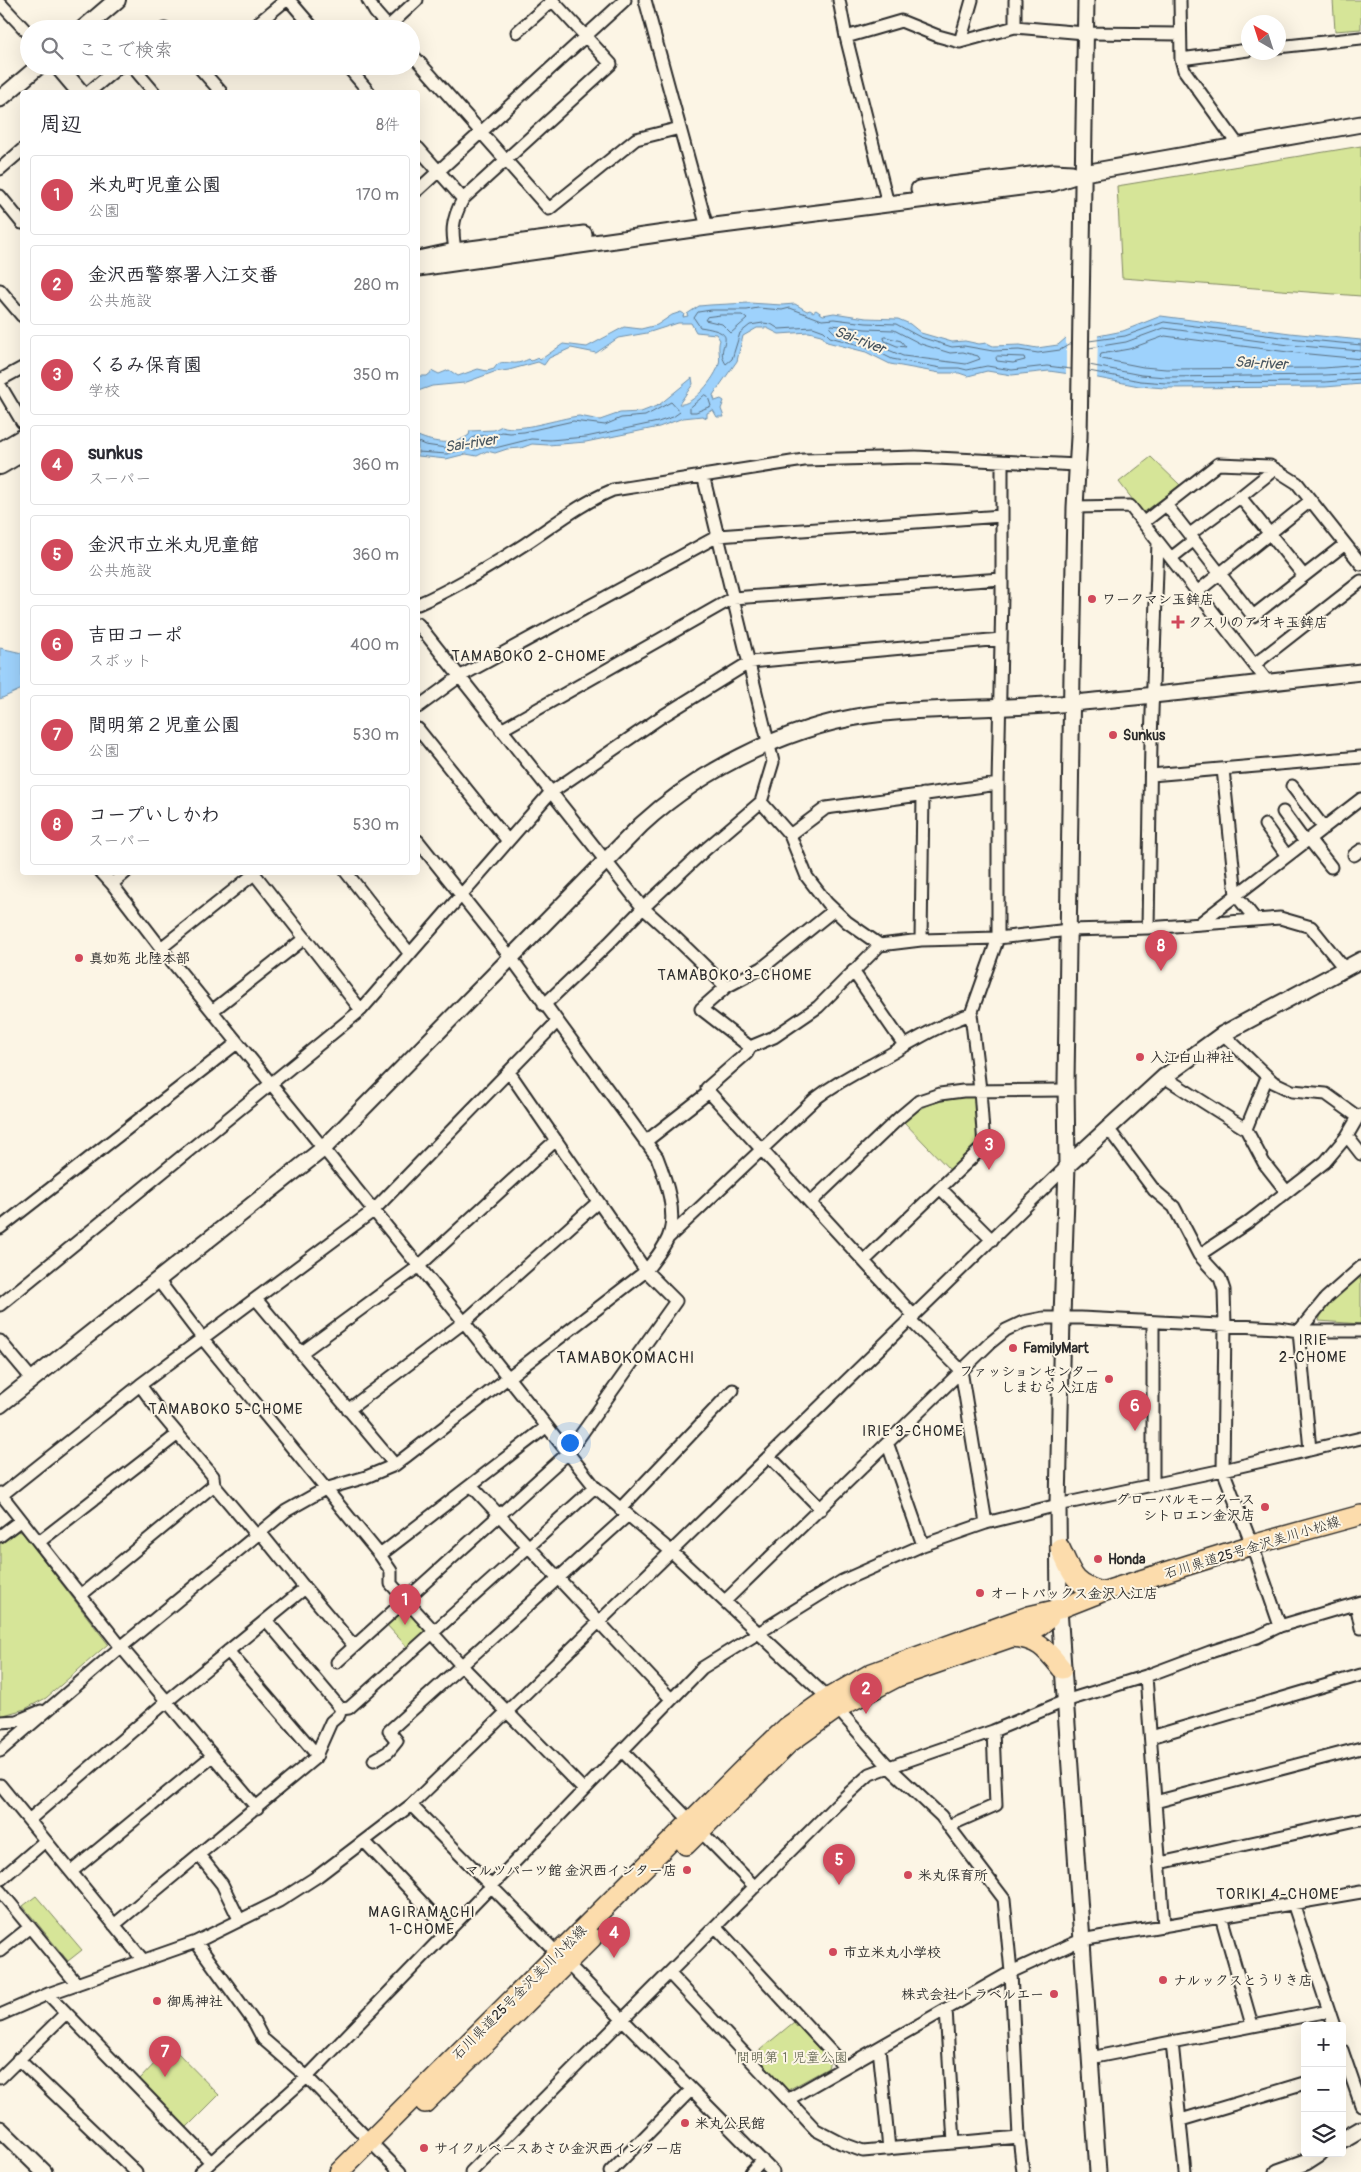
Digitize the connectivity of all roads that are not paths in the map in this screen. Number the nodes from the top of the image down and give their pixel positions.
1 (117, 0) edge
2 (288, 0) edge
3 (368, 0) edge
4 (416, 0) edge
5 (552, 0) edge
6 (625, 0) edge
7 (645, 0) edge
8 (839, 0) edge
9 (972, 0) edge
10 (1015, 0) edge
11 (1086, 0) edge
12 (1180, 0) edge
13 (0, 3) edge
14 (94, 20) edge
15 (262, 20) edge
16 (306, 20) edge
17 (382, 20) edge
18 (397, 20) edge
19 (20, 24) edge
20 (1015, 27) junction
21 (517, 32) dead end
22 (1085, 33) junction
23 (1180, 34) junction
24 (586, 35) junction
25 (846, 37) junction
26 (1361, 38) edge
27 (960, 42) junction
28 (1286, 46) edge
29 (1241, 51) edge
30 (1181, 59) junction
31 (420, 63) edge
32 (28, 75) edge
33 (66, 75) edge
34 (109, 75) edge
35 (140, 75) edge
36 (207, 75) edge
37 (355, 75) edge
38 (78, 90) edge
39 (91, 90) edge
40 (152, 90) edge
41 (218, 90) edge
42 (367, 90) edge
43 (0, 99) edge
44 (1361, 124) edge
45 (680, 128) junction
46 (480, 132) junction
47 (1238, 145) junction
48 (420, 150) edge
49 (20, 152) edge
50 (505, 160) junction
51 (0, 169) edge
52 (437, 171) junction
53 (1084, 173) junction
54 (420, 188) edge
55 (0, 196) edge
56 (464, 199) junction
57 (886, 199) junction
58 (20, 221) edge
59 (706, 223) junction
60 (457, 256) junction
61 (420, 259) edge
62 (420, 267) edge
63 (0, 290) edge
64 (20, 314) edge
65 (20, 369) edge
66 (0, 380) edge
67 (0, 385) edge
68 (20, 419) edge
69 (20, 439) edge
70 (0, 451) edge
71 (20, 454) edge
72 (1002, 462) junction
73 (1078, 465) junction
74 (0, 466) edge
75 (1275, 469) junction
76 (703, 475) junction
77 (1240, 497) junction
78 (1310, 501) junction
79 (1166, 506) junction
80 (1075, 507) junction
81 (1002, 516) junction
82 (1144, 522) junction
83 (1270, 533) junction
84 (718, 536) junction
85 (1192, 537) junction
86 (1158, 542) junction
87 (1345, 544) junction
88 (1171, 558) junction
89 (1361, 564) edge
90 (1220, 573) junction
91 (1304, 576) junction
92 (1002, 579) junction
93 (1361, 581) edge
94 (1198, 592) junction
95 (734, 598) junction
96 (420, 603) edge
97 (420, 627) edge
98 (1001, 639) junction
99 (750, 662) junction
100 (1255, 664) junction
101 (1361, 672) edge
102 (458, 676) junction
103 (1268, 681) junction
104 (1154, 694) junction
105 (1072, 703) junction
106 (420, 705) edge
107 (999, 706) junction
108 (501, 730) junction
109 (420, 731) edge
110 (770, 744) junction
111 (1361, 757) edge
112 (1223, 769) junction
113 (1151, 775) junction
114 (998, 784) junction
115 (1292, 786) dead end
116 (550, 793) junction
117 (923, 794) junction
118 (1361, 799) edge
119 (762, 802) junction
120 (1283, 812) dead end
121 (1265, 825) dead end
122 (1324, 828) junction
123 (790, 835) junction
124 (1307, 840) junction
125 (508, 841) junction
126 (420, 844) edge
127 (1287, 856) junction
128 (605, 861) junction
129 (1331, 867) dead end
130 (104, 875) edge
131 (122, 875) edge
132 (252, 875) edge
133 (256, 875) edge
134 (348, 875) edge
135 (112, 884) junction
136 (460, 895) junction
137 (1236, 895) junction
138 (643, 908) junction
139 (834, 910) junction
140 (1255, 919) junction
141 (1199, 923) junction
142 (1148, 928) junction
143 (1069, 930) junction
144 (304, 938) junction
145 (998, 938) junction
146 (921, 940) junction
147 (880, 945) junction
148 (161, 948) junction
149 (410, 954) junction
150 (512, 959) junction
151 (1361, 960) edge
152 (1344, 968) junction
153 (853, 971) junction
154 (726, 987) junction
155 (544, 1005) junction
156 (361, 1010) junction
157 (212, 1011) junction
158 (971, 1014) junction
159 (557, 1022) junction
160 (1223, 1034) junction
161 (237, 1043) junction
162 (904, 1045) junction
163 (750, 1047) junction
164 (509, 1072) junction
165 (1164, 1077) junction
166 (1267, 1077) junction
167 (270, 1083) junction
168 (980, 1090) junction
169 (1066, 1090) junction
170 (709, 1092) junction
171 (1359, 1116) edge
172 (1246, 1129) junction
173 (1106, 1132) junction
174 (1347, 1136) junction
175 (556, 1140) junction
176 (646, 1142) junction
177 (324, 1148) junction
178 (763, 1150) junction
179 (1361, 1154) edge
180 (1068, 1166) junction
181 (940, 1188) junction
182 (1286, 1191) junction
183 (598, 1202) junction
184 (811, 1202) junction
185 (373, 1211) junction
186 (0, 1228) edge
187 (668, 1238) junction
188 (992, 1240) junction
189 (1199, 1255) junction
190 (864, 1261) junction
191 (418, 1267) junction
192 (1361, 1267) edge
193 (646, 1272) junction
194 (158, 1280) junction
195 (256, 1299) junction
196 (0, 1305) edge
197 (1062, 1317) junction
198 (912, 1318) junction
199 (464, 1322) junction
200 (1153, 1322) junction
201 (1225, 1325) junction
202 (1299, 1331) junction
203 (1361, 1331) edge
204 (203, 1339) junction
205 (0, 1341) edge
206 (301, 1353) junction
207 (961, 1370) junction
208 (508, 1378) junction
209 (32, 1379) junction
210 (140, 1385) junction
211 (733, 1390) dead end
212 (0, 1405) edge
213 (348, 1410) junction
214 (546, 1426) junction
215 (178, 1434) junction
216 (1361, 1438) edge
217 (888, 1444) junction
218 (1310, 1450) junction
219 (568, 1453) junction
220 (770, 1457) junction
221 (395, 1465) junction
222 (1223, 1470) junction
223 (471, 1484) junction
224 (214, 1485) junction
225 (1153, 1485) junction
226 (595, 1487) junction
227 (325, 1489) junction
228 (1, 1494) edge
229 (1058, 1505) junction
230 (821, 1509) junction
231 (624, 1512) junction
232 (499, 1515) junction
233 (1361, 1515) edge
234 (20, 1520) junction
235 (986, 1523) junction
236 (256, 1535) junction
237 (0, 1536) edge
238 (39, 1542) junction
239 (923, 1545) junction
240 (1252, 1545) junction
241 (529, 1546) junction
242 (1060, 1548) junction
243 (672, 1552) junction
244 (380, 1555) junction
245 (558, 1578) junction
246 (306, 1588) junction
247 (1102, 1592) junction
248 (81, 1595) junction
249 (406, 1601) junction
250 (725, 1601) junction
251 (1358, 1603) edge
252 (1059, 1609) junction
253 (266, 1620) junction
254 (600, 1622) junction
255 (1280, 1626) junction
256 (1361, 1628) edge
257 (434, 1631) junction
258 (757, 1634) junction
259 (1012, 1637) junction
260 (354, 1646) junction
261 (121, 1647) junction
262 (228, 1652) junction
263 (337, 1662) dead end
264 (462, 1666) junction
265 (1062, 1669) junction
266 (1361, 1675) edge
267 (1146, 1676) junction
268 (672, 1698) junction
269 (1065, 1701) junction
270 (166, 1702) junction
271 (833, 1703) junction
272 (51, 1708) junction
273 (341, 1709) junction
274 (507, 1713) junction
275 (0, 1722) edge
276 (993, 1731) junction
277 (1151, 1737) junction
278 (1361, 1748) edge
279 (0, 1751) edge
280 (622, 1751) junction
281 (317, 1755) junction
282 (212, 1756) junction
283 (374, 1760) dead end
284 (889, 1767) junction
285 (0, 1785) edge
286 (584, 1790) junction
287 (1155, 1802) junction
288 (411, 1805) junction
289 (257, 1808) junction
290 (1361, 1819) edge
291 (29, 1820) junction
292 (696, 1826) junction
293 (948, 1826) junction
294 (45, 1841) junction
295 (364, 1841) junction
296 (199, 1855) junction
297 (1160, 1863) junction
298 (71, 1872) junction
299 (0, 1880) edge
300 (491, 1885) junction
301 (755, 1887) junction
302 (0, 1891) edge
303 (1361, 1892) edge
304 (1293, 1904) junction
305 (1221, 1916) junction
306 (239, 1919) junction
307 (114, 1925) junction
308 (1164, 1926) junction
309 (30, 1927) junction
310 (716, 1927) junction
311 (448, 1930) junction
312 (1081, 1940) junction
313 (196, 1942) junction
314 (0, 1951) edge
315 (563, 1957) junction
316 (143, 1960) junction
317 (1010, 1972) junction
318 (670, 1974) junction
319 (77, 1984) junction
320 (48, 1994) junction
321 (946, 2009) junction
322 (1330, 2011) junction
323 (65, 2014) junction
324 (0, 2015) edge
325 (623, 2020) junction
326 (1333, 2022) edge
327 (1252, 2025) junction
328 (1172, 2042) junction
329 (879, 2048) junction
330 (1090, 2058) junction
331 (18, 2059) junction
332 (845, 2067) junction
333 (1346, 2072) edge
334 (306, 2077) junction
335 (0, 2078) edge
336 (1301, 2084) edge
337 (692, 2090) junction
338 (789, 2099) junction
339 (1361, 2105) edge
340 (1181, 2120) junction
341 (0, 2129) edge
342 (1361, 2129) edge
343 (1019, 2137) junction
344 (1346, 2138) edge
345 (954, 2143) junction
346 (374, 2146) junction
347 (889, 2149) junction
348 (1314, 2157) edge
349 (762, 2160) junction
350 (211, 2162) junction
351 (44, 2172) edge
352 (136, 2172) edge
353 (200, 2172) edge
354 (339, 2172) edge
355 (355, 2172) edge
356 (400, 2172) edge
357 (471, 2172) edge
358 (610, 2172) edge
359 (750, 2172) edge
360 (773, 2172) edge
361 (1023, 2172) edge
362 (1098, 2172) edge
363 (1185, 2172) edge
364 (1278, 2172) edge

1 - 14 main road
2 - 15 street
2 - 16 street
3 - 17 street
4 - 18 street
5 - 21 street
5 - 24 street
6 - 24 street
7 - 45 street
8 - 25 street
9 - 27 street
10 - 20 street
11 - 22 street
12 - 23 street
13 - 19 street
20 - 22 street
20 - 27 street
22 - 23 street
22 - 53 street
23 - 30 street
24 - 46 street
24 - 50 street
25 - 27 street
25 - 57 street
26 - 28 street
29 - 30 street
30 - 47 street
31 - 46 street
32 - 43 street
33 - 38 main road
34 - 39 street
35 - 40 street
36 - 41 street
37 - 42 street
44 - 47 street
45 - 50 street
45 - 59 street
46 - 50 street
46 - 52 street
47 - 53 street
48 - 52 street
49 - 51 street
50 - 56 street
52 - 54 street
52 - 56 street
53 - 57 street
53 - 73 street
55 - 58 street
56 - 60 street
57 - 59 street
59 - 60 street
60 - 61 street
60 - 62 street
63 - 64 street
65 - 66 street
67 - 68 street
69 - 70 main road
71 - 74 main road
72 - 73 street
72 - 76 street
72 - 81 street
73 - 80 street
75 - 77 street
75 - 78 street
75 - 79 street
76 - 84 street
76 - 96 street
77 - 83 street
77 - 85 street
78 - 83 street
78 - 87 street
79 - 82 street
79 - 85 street
80 - 82 street
80 - 105 street
81 - 84 street
81 - 92 street
82 - 86 street
83 - 90 street
83 - 91 street
84 - 95 street
84 - 102 street
85 - 88 street
85 - 90 street
86 - 88 street
86 - 104 street
87 - 89 street
87 - 91 street
88 - 94 street
90 - 91 street
90 - 94 street
92 - 95 street
92 - 98 street
93 - 100 street
94 - 100 street
95 - 99 street
95 - 108 street
97 - 102 street
98 - 99 street
98 - 107 street
99 - 110 street
99 - 116 street
100 - 103 street
101 - 103 street
102 - 106 street
102 - 108 street
103 - 104 street
104 - 105 street
104 - 113 street
105 - 107 street
105 - 143 street
107 - 110 street
107 - 114 street
108 - 116 street
109 - 125 street
110 - 119 street
110 - 128 street
111 - 112 street
112 - 113 street
112 - 137 street
113 - 142 street
114 - 117 street
114 - 145 street
115 - 122 street
116 - 125 street
116 - 128 street
117 - 123 street
117 - 146 street
118 - 122 street
119 - 123 street
119 - 138 street
120 - 124 street
121 - 127 street
122 - 124 street
123 - 139 street
124 - 127 street
124 - 129 street
125 - 136 street
126 - 136 street
127 - 137 street
128 - 138 street
128 - 150 street
130 - 135 street
131 - 135 street
132 - 148 street
133 - 144 street
134 - 149 street
135 - 148 street
136 - 149 street
136 - 150 street
137 - 140 street
137 - 141 street
138 - 154 street
138 - 155 street
139 - 147 street
139 - 154 street
140 - 141 street
140 - 152 street
141 - 142 street
142 - 143 street
143 - 145 street
143 - 169 street
144 - 156 street
144 - 157 street
145 - 146 street
145 - 158 street
146 - 147 street
147 - 153 street
148 - 157 street
149 - 156 street
150 - 155 street
150 - 177 street
151 - 152 street
152 - 160 street
153 - 162 street
153 - 163 street
154 - 163 street
155 - 159 street
156 - 167 street
157 - 161 street
158 - 162 street
158 - 168 street
159 - 164 street
159 - 176 street
160 - 165 street
160 - 166 street
161 - 167 street
161 - 186 street
162 - 178 street
163 - 170 street
164 - 175 street
164 - 185 street
165 - 172 street
165 - 173 street
166 - 171 street
166 - 172 street
167 - 177 street
167 - 196 street
168 - 169 street
168 - 181 street
168 - 184 street
169 - 180 street
170 - 176 street
170 - 178 street
171 - 174 street
172 - 182 street
173 - 180 street
173 - 189 street
174 - 179 street
174 - 182 street
175 - 183 street
175 - 191 street
176 - 187 street
177 - 185 street
177 - 194 street
178 - 184 street
178 - 187 street
180 - 188 street
180 - 197 street
181 - 188 street
181 - 190 street
182 - 189 street
183 - 193 street
183 - 199 street
184 - 190 street
185 - 191 street
185 - 195 street
187 - 193 street
188 - 198 street
189 - 201 street
190 - 198 street
191 - 199 street
191 - 206 street
192 - 202 street
193 - 208 street
193 - 219 street
194 - 204 street
194 - 209 street
195 - 204 street
195 - 206 street
197 - 200 street
197 - 207 street
197 - 229 street
198 - 207 street
198 - 220 street
199 - 208 street
199 - 213 street
200 - 201 street
200 - 225 street
201 - 202 street
201 - 222 street
202 - 203 street
202 - 218 street
204 - 210 street
204 - 227 street
205 - 209 street
206 - 213 street
207 - 217 street
207 - 235 street
208 - 214 street
208 - 221 street
209 - 212 street
210 - 215 street
210 - 228 street
211 - 231 street
213 - 221 street
214 - 219 street
214 - 223 street
215 - 224 street
215 - 238 street
216 - 218 street
217 - 230 street
217 - 239 street
218 - 222 street
219 - 226 street
219 - 232 street
220 - 230 street
220 - 243 street
221 - 227 street
222 - 225 street
222 - 240 street
223 - 232 street
223 - 244 street
224 - 236 street
224 - 248 street
225 - 229 street
226 - 231 street
226 - 241 street
227 - 236 street
227 - 244 street
228 - 234 street
229 - 235 street
229 - 242 street
230 - 250 street
231 - 243 street
231 - 245 street
232 - 241 street
232 - 249 street
233 - 240 main road, 石川県道25号金沢美川小松線
234 - 237 street
234 - 238 street
235 - 239 street
236 - 246 street
236 - 261 street
238 - 248 street
239 - 258 street
240 - 247 main road, 石川県道25号金沢美川小松線
240 - 255 street
241 - 245 street
241 - 257 street
242 - 247 main road
242 - 252 street
243 - 250 street
243 - 254 street
244 - 249 street
245 - 254 street
245 - 264 street
246 - 253 street
246 - 260 street
247 - 252 main road, 石川県道25号金沢美川小松線
248 - 261 street
249 - 257 street
249 - 260 street
250 - 258 street
251 - 255 street
251 - 256 street
252 - 259 main road, 石川県道25号金沢美川小松線
252 - 265 street
252 - 271 main road, 石川県道25号金沢美川小松線
253 - 262 street
253 - 273 street
254 - 268 street
254 - 274 street
255 - 267 street
257 - 264 street
257 - 273 street
258 - 268 street
258 - 271 street
259 - 265 main road
259 - 271 main road, 石川県道25号金沢美川小松線
260 - 263 street
261 - 270 street
261 - 272 street
262 - 270 street
262 - 281 street
264 - 274 street
264 - 283 street
265 - 269 street
266 - 277 street
267 - 269 street
267 - 277 street
268 - 280 street
269 - 276 street
269 - 312 street
270 - 282 street
270 - 291 street
271 - 284 street
271 - 292 main road, 石川県道25号金沢美川小松線
272 - 275 street
272 - 279 street
273 - 281 street
274 - 286 street
274 - 288 street
276 - 284 street
276 - 293 street
277 - 287 street
278 - 287 street
280 - 286 street
280 - 292 street
281 - 289 street
282 - 289 street
282 - 298 street
284 - 293 street
284 - 301 street
285 - 291 street
286 - 300 street
287 - 297 street
288 - 295 street
288 - 300 street
289 - 296 street
290 - 297 street
291 - 294 street
292 - 301 street
292 - 315 main road, 石川県道25号金沢美川小松線
293 - 317 street
294 - 298 street
294 - 299 street
295 - 306 street
295 - 311 street
296 - 306 street
296 - 307 street
297 - 308 street
298 - 307 street
300 - 311 street
300 - 315 street
301 - 310 street
302 - 309 street
303 - 304 street
304 - 305 street
304 - 322 street
305 - 308 street
305 - 327 street
306 - 313 street
307 - 316 street
308 - 312 street
309 - 314 street
309 - 319 street
310 - 318 street
310 - 332 street
311 - 334 street
312 - 317 street
312 - 330 street
313 - 316 street
313 - 334 street
315 - 325 street
315 - 346 main road, 石川県道25号金沢美川小松線
316 - 319 street
317 - 321 street
317 - 343 street
318 - 325 street
318 - 338 street
319 - 320 street
320 - 323 street
320 - 324 street
321 - 329 street
321 - 345 street
322 - 326 street
322 - 327 street
323 - 331 street
323 - 350 street
325 - 337 street
325 - 357 street
327 - 328 street
328 - 330 street
328 - 340 street
329 - 332 street
329 - 347 street
330 - 362 street
331 - 335 street
331 - 352 street
332 - 338 street
333 - 339 street
334 - 346 street
334 - 350 street
336 - 340 street
337 - 349 street
337 - 358 street
338 - 347 street
340 - 363 street
341 - 351 street
342 - 344 street
343 - 345 street
343 - 361 street
345 - 347 street
346 - 354 main road, 石川県道25号金沢美川小松線
346 - 355 main road, 石川県道25号金沢美川小松線
346 - 356 street
348 - 364 street
349 - 359 street
349 - 360 street
350 - 353 street

